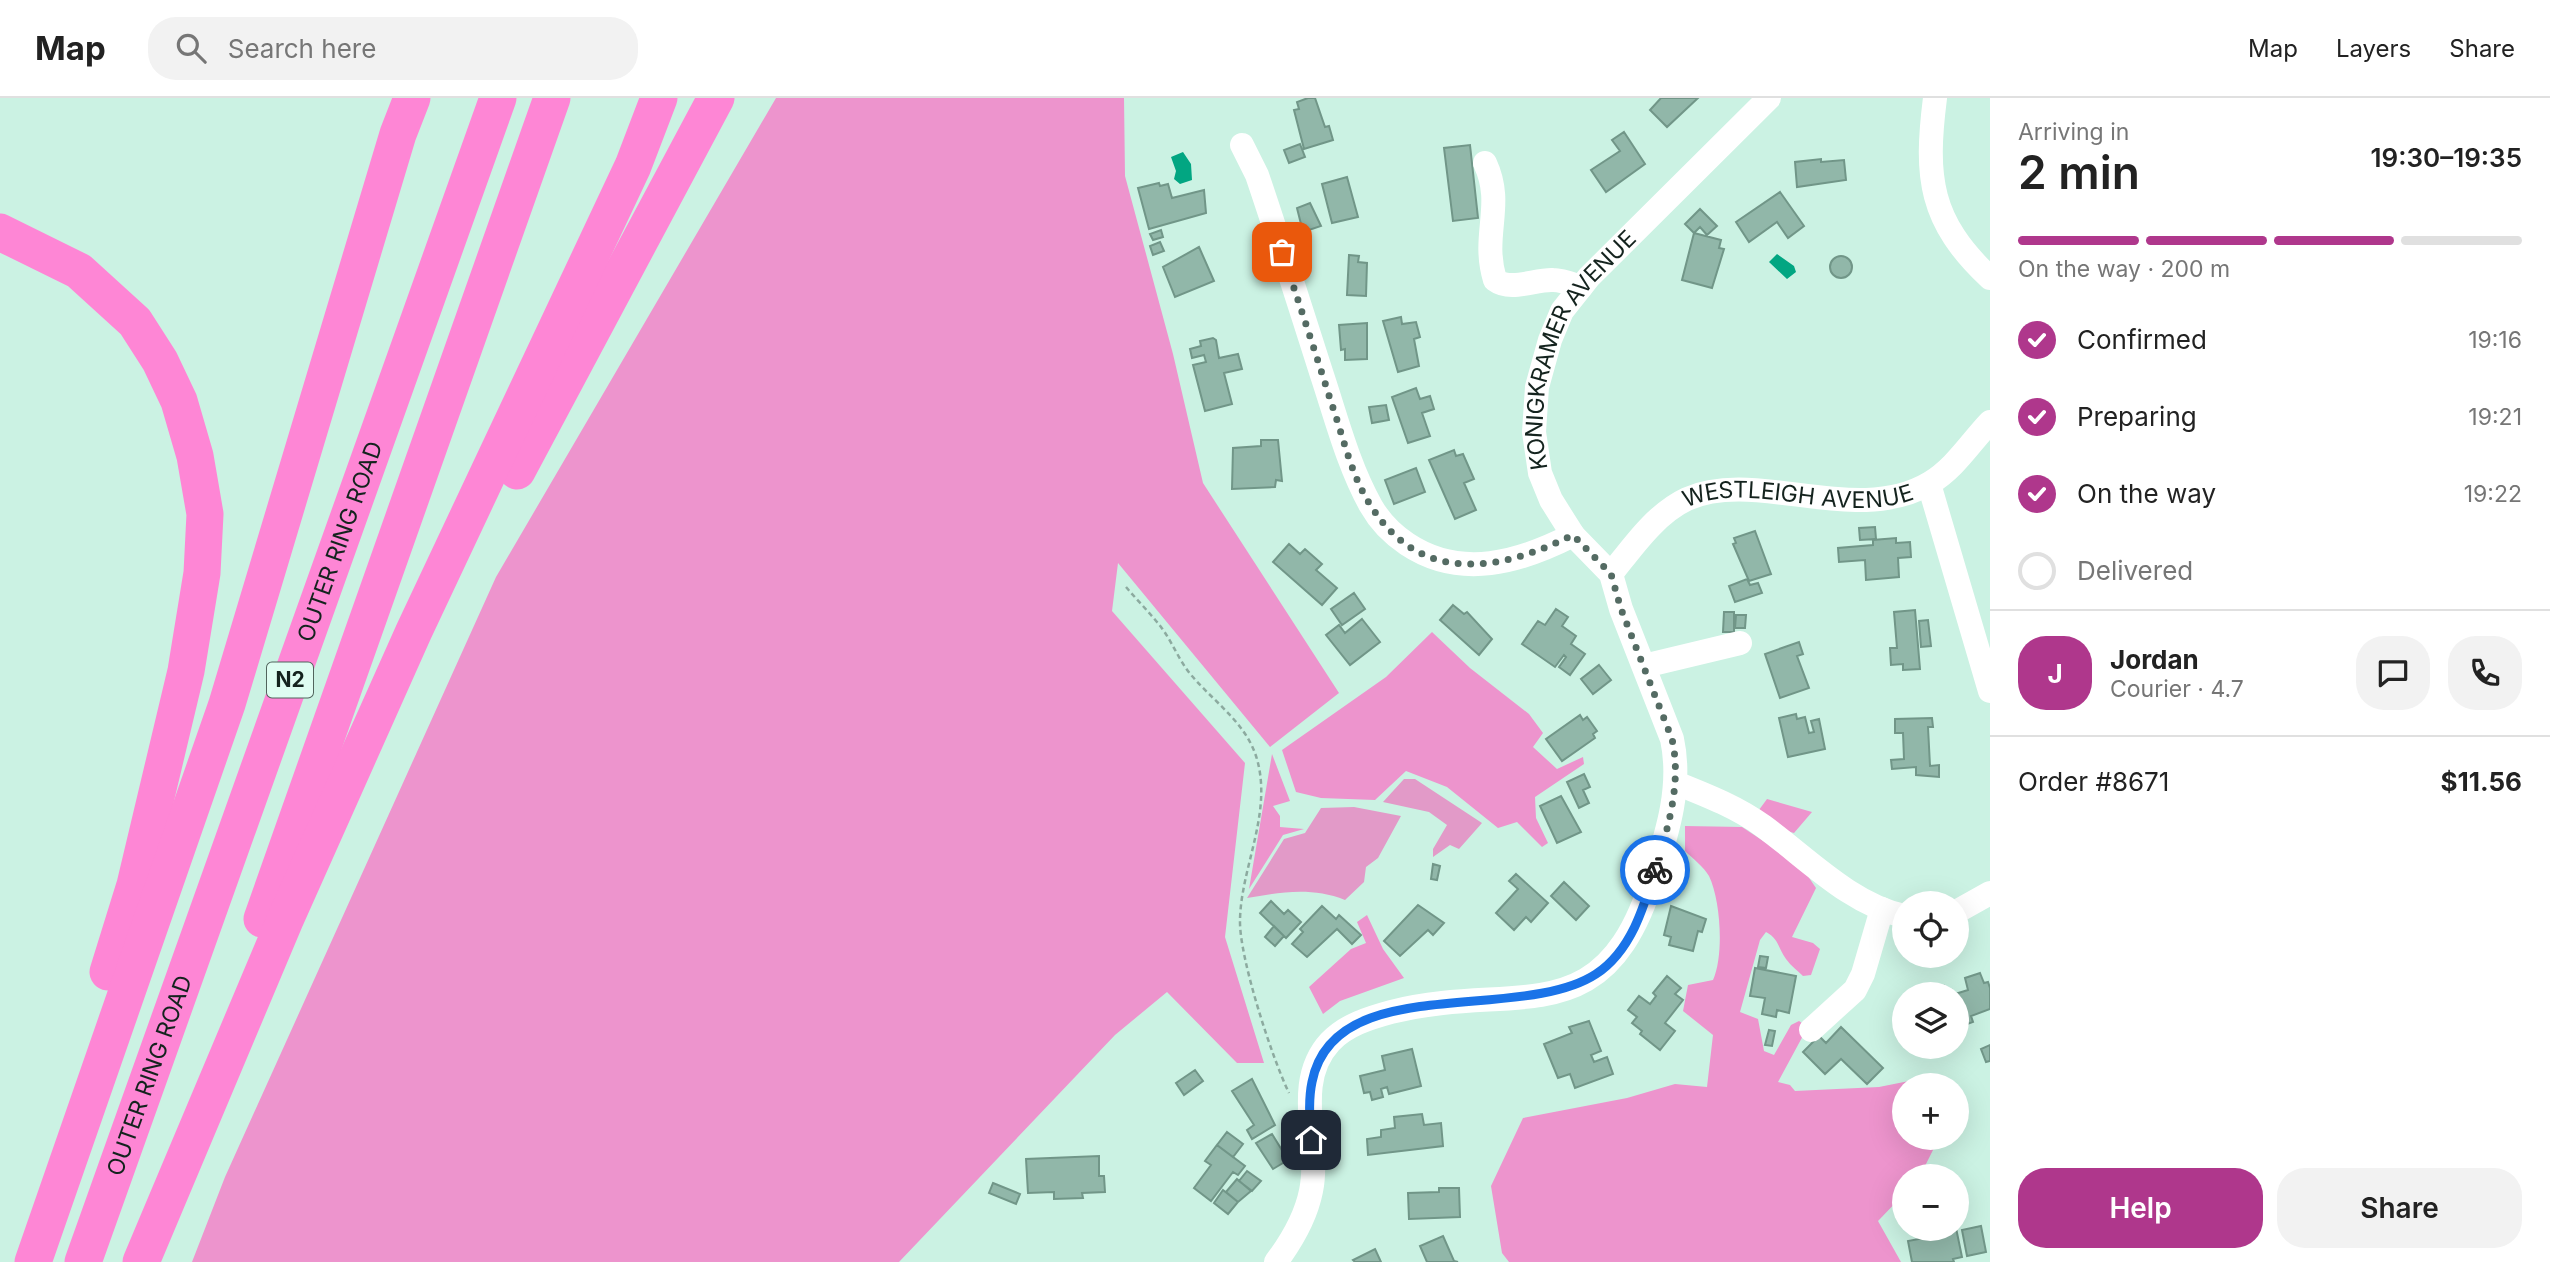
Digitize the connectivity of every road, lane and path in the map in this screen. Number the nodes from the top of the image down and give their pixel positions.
1 (412, 98) edge
2 (498, 98) edge
3 (552, 98) edge
4 (659, 98) edge
5 (716, 98) edge
6 (1769, 98) edge
7 (1935, 98) edge
8 (1242, 145) dead end
9 (1485, 163) dead end
10 (0, 232) edge
11 (1990, 278) edge
12 (1581, 287) junction
13 (1990, 422) edge
14 (1929, 484) junction
15 (1573, 535) junction
16 (1611, 574) junction
17 (1126, 587) dead end
18 (1740, 643) dead end
19 (1644, 666) junction
20 (1990, 691) edge
21 (367, 736) junction
22 (1676, 783) junction
23 (1990, 892) edge
24 (1969, 904) edge
25 (1892, 912) edge
26 (1892, 914) edge
27 (1811, 1030) dead end
28 (1291, 1098) dead end
29 (24, 1262) edge
30 (33, 1262) edge
31 (83, 1262) edge
32 (141, 1262) edge
33 (1276, 1262) edge

1 - 30 highway
2 - 31 highway, OUTER RING ROAD / N2
3 - 32 highway, N2
4 - 21 highway
5 - 21 highway
6 - 12 street, KONIGKRAMER AVENUE
7 - 11 street
8 - 15 street
9 - 12 street
10 - 29 highway
12 - 15 street, KONIGKRAMER AVENUE
13 - 14 street, WESTLEIGH AVENUE
14 - 16 street, WESTLEIGH AVENUE
14 - 20 street
15 - 16 street, KONIGKRAMER AVENUE
16 - 19 street, KONIGKRAMER AVENUE
17 - 28 path
18 - 19 street
19 - 22 street, KONIGKRAMER AVENUE
21 - 32 highway
22 - 25 street
22 - 33 street, KONIGKRAMER AVENUE
23 - 24 street
26 - 27 street

